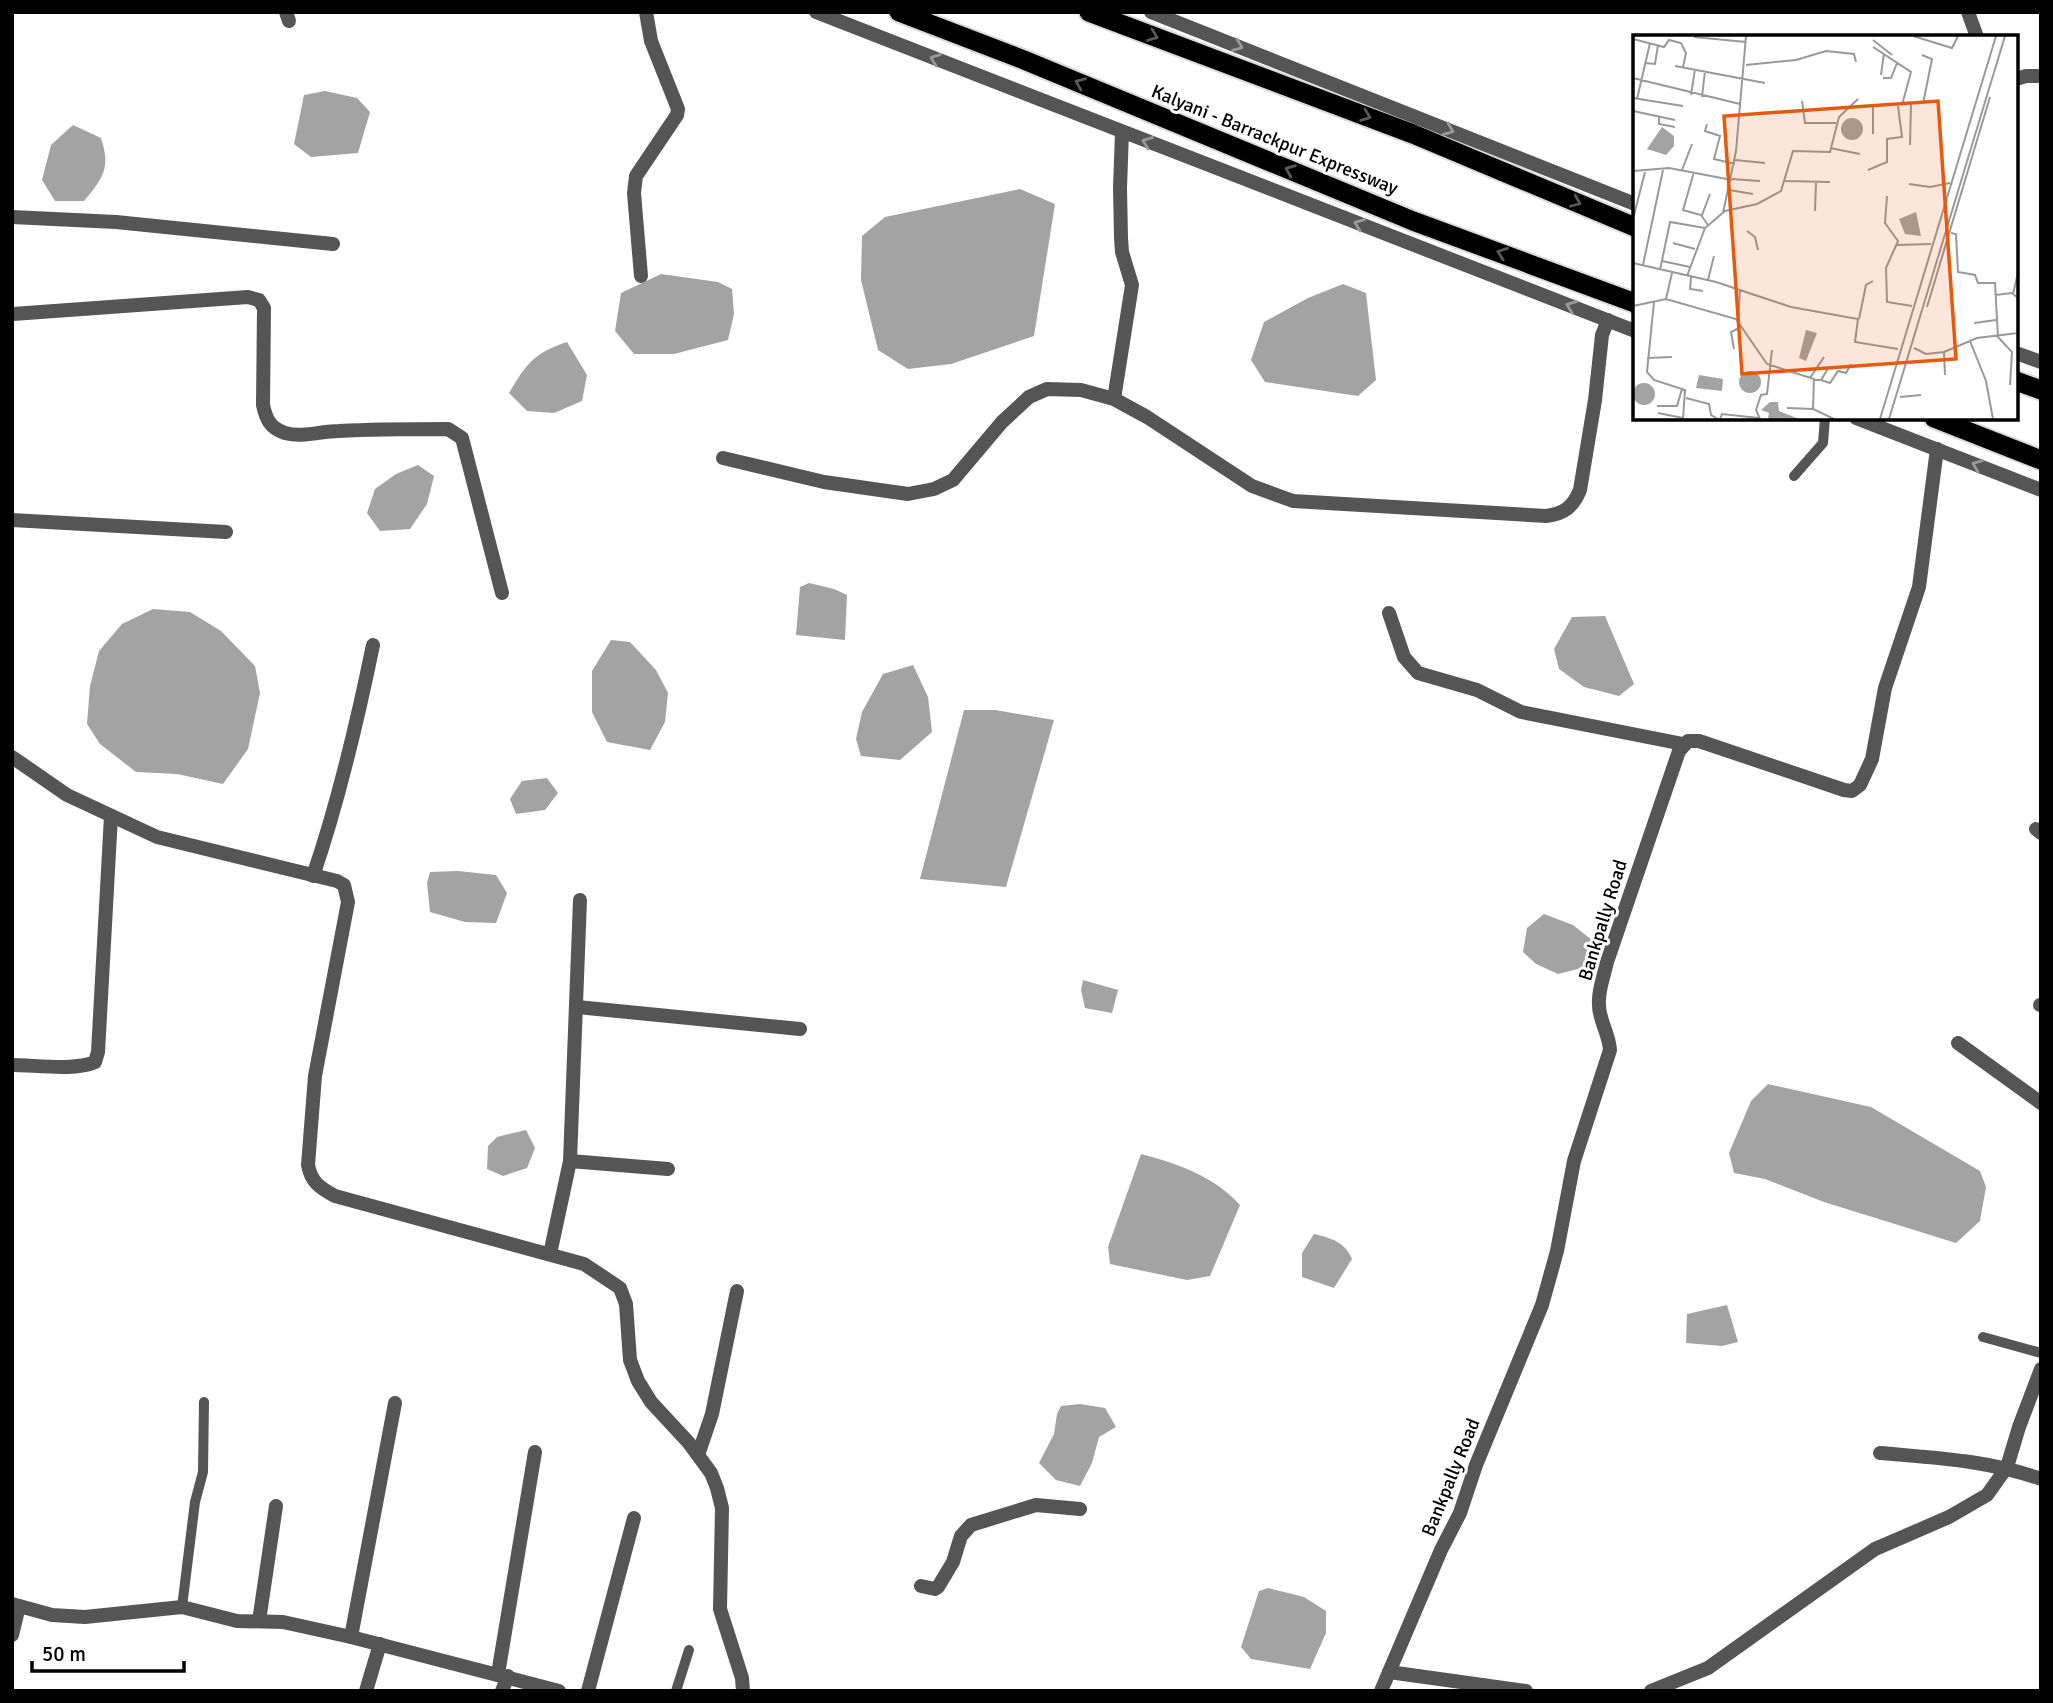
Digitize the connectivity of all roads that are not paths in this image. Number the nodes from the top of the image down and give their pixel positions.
1 (646, 12) edge
2 (816, 12) edge
3 (899, 12) edge
4 (1089, 12) edge
5 (1151, 12) edge
6 (1968, 12) edge
7 (1976, 35) edge
8 (2041, 76) edge
9 (2018, 78) edge
10 (1122, 132) junction
11 (1633, 203) edge
12 (12, 217) edge
13 (1633, 226) edge
14 (334, 244) dead end
15 (641, 276) dead end
16 (1633, 302) edge
17 (13, 314) edge
18 (1608, 320) junction
19 (1633, 330) edge
20 (2018, 354) edge
21 (2041, 362) edge
22 (2018, 382) edge
23 (2041, 390) edge
24 (1114, 399) junction
25 (1825, 420) edge
26 (1861, 420) edge
27 (1939, 420) edge
28 (1937, 449) junction
29 (723, 458) dead end
30 (2041, 460) edge
31 (1794, 476) dead end
32 (2041, 490) edge
33 (12, 520) edge
34 (226, 532) dead end
35 (502, 593) dead end
36 (1389, 613) dead end
37 (373, 645) dead end
38 (1683, 744) junction
39 (12, 757) edge
40 (111, 816) junction
41 (313, 876) junction
42 (580, 900) dead end
43 (577, 1007) junction
44 (800, 1029) dead end
45 (1958, 1043) dead end
46 (12, 1065) edge
47 (2041, 1103) edge
48 (570, 1161) junction
49 (668, 1169) dead end
50 (550, 1254) junction
51 (737, 1291) dead end
52 (1983, 1337) dead end
53 (2041, 1353) edge
54 (2041, 1370) edge
55 (204, 1402) dead end
56 (395, 1403) dead end
57 (536, 1452) dead end
58 (1880, 1453) dead end
59 (698, 1455) junction
60 (2007, 1467) junction
61 (2041, 1479) edge
62 (276, 1506) dead end
63 (1080, 1509) dead end
64 (634, 1518) dead end
65 (921, 1586) dead end
66 (15, 1605) edge
67 (182, 1607) junction
68 (259, 1621) junction
69 (12, 1635) edge
70 (351, 1637) junction
71 (380, 1644) junction
72 (689, 1650) dead end
73 (1389, 1672) junction
74 (502, 1680) edge
75 (1679, 1686) edge
76 (366, 1691) edge
77 (559, 1691) edge
78 (589, 1691) edge
79 (676, 1691) edge
80 (743, 1691) edge
81 (1381, 1691) edge
82 (1527, 1691) edge
83 (1651, 1691) edge

1 - 15 street
10 -> 2 street
16 -> 3 highway, Kalyani - Barrackpur Expressway
4 -> 13 highway
5 -> 11 street
6 - 7 street
8 - 9 street
18 -> 10 street
10 - 24 street
12 - 14 street
17 - 35 street
18 - 19 street
18 - 24 street
20 - 21 street
22 - 23 highway
24 - 29 street
25 - 31 lane
26 - 28 street
27 - 30 highway
32 -> 28 street
28 - 38 street
33 - 34 street
36 - 38 street
37 - 41 street
38 - 73 street, Bankpally Road
39 - 40 street
40 - 41 street
40 - 46 street
41 - 50 street
42 - 43 street
43 - 44 street
43 - 48 street
45 - 47 street
48 - 49 street
48 - 50 street
50 - 59 street
51 - 59 street
52 - 53 lane
54 - 60 street
55 - 67 lane
56 - 70 street
57 - 74 street
58 - 60 street
59 - 80 street
60 - 61 street
60 - 75 street
62 - 68 street
63 - 65 street
64 - 78 street
66 - 67 street
66 - 69 street
67 - 68 street
68 - 70 street
70 - 71 street
71 - 74 street
71 - 76 street
72 - 79 lane
73 - 81 street, Bankpally Road
73 - 82 street
74 - 77 street
75 - 83 street

